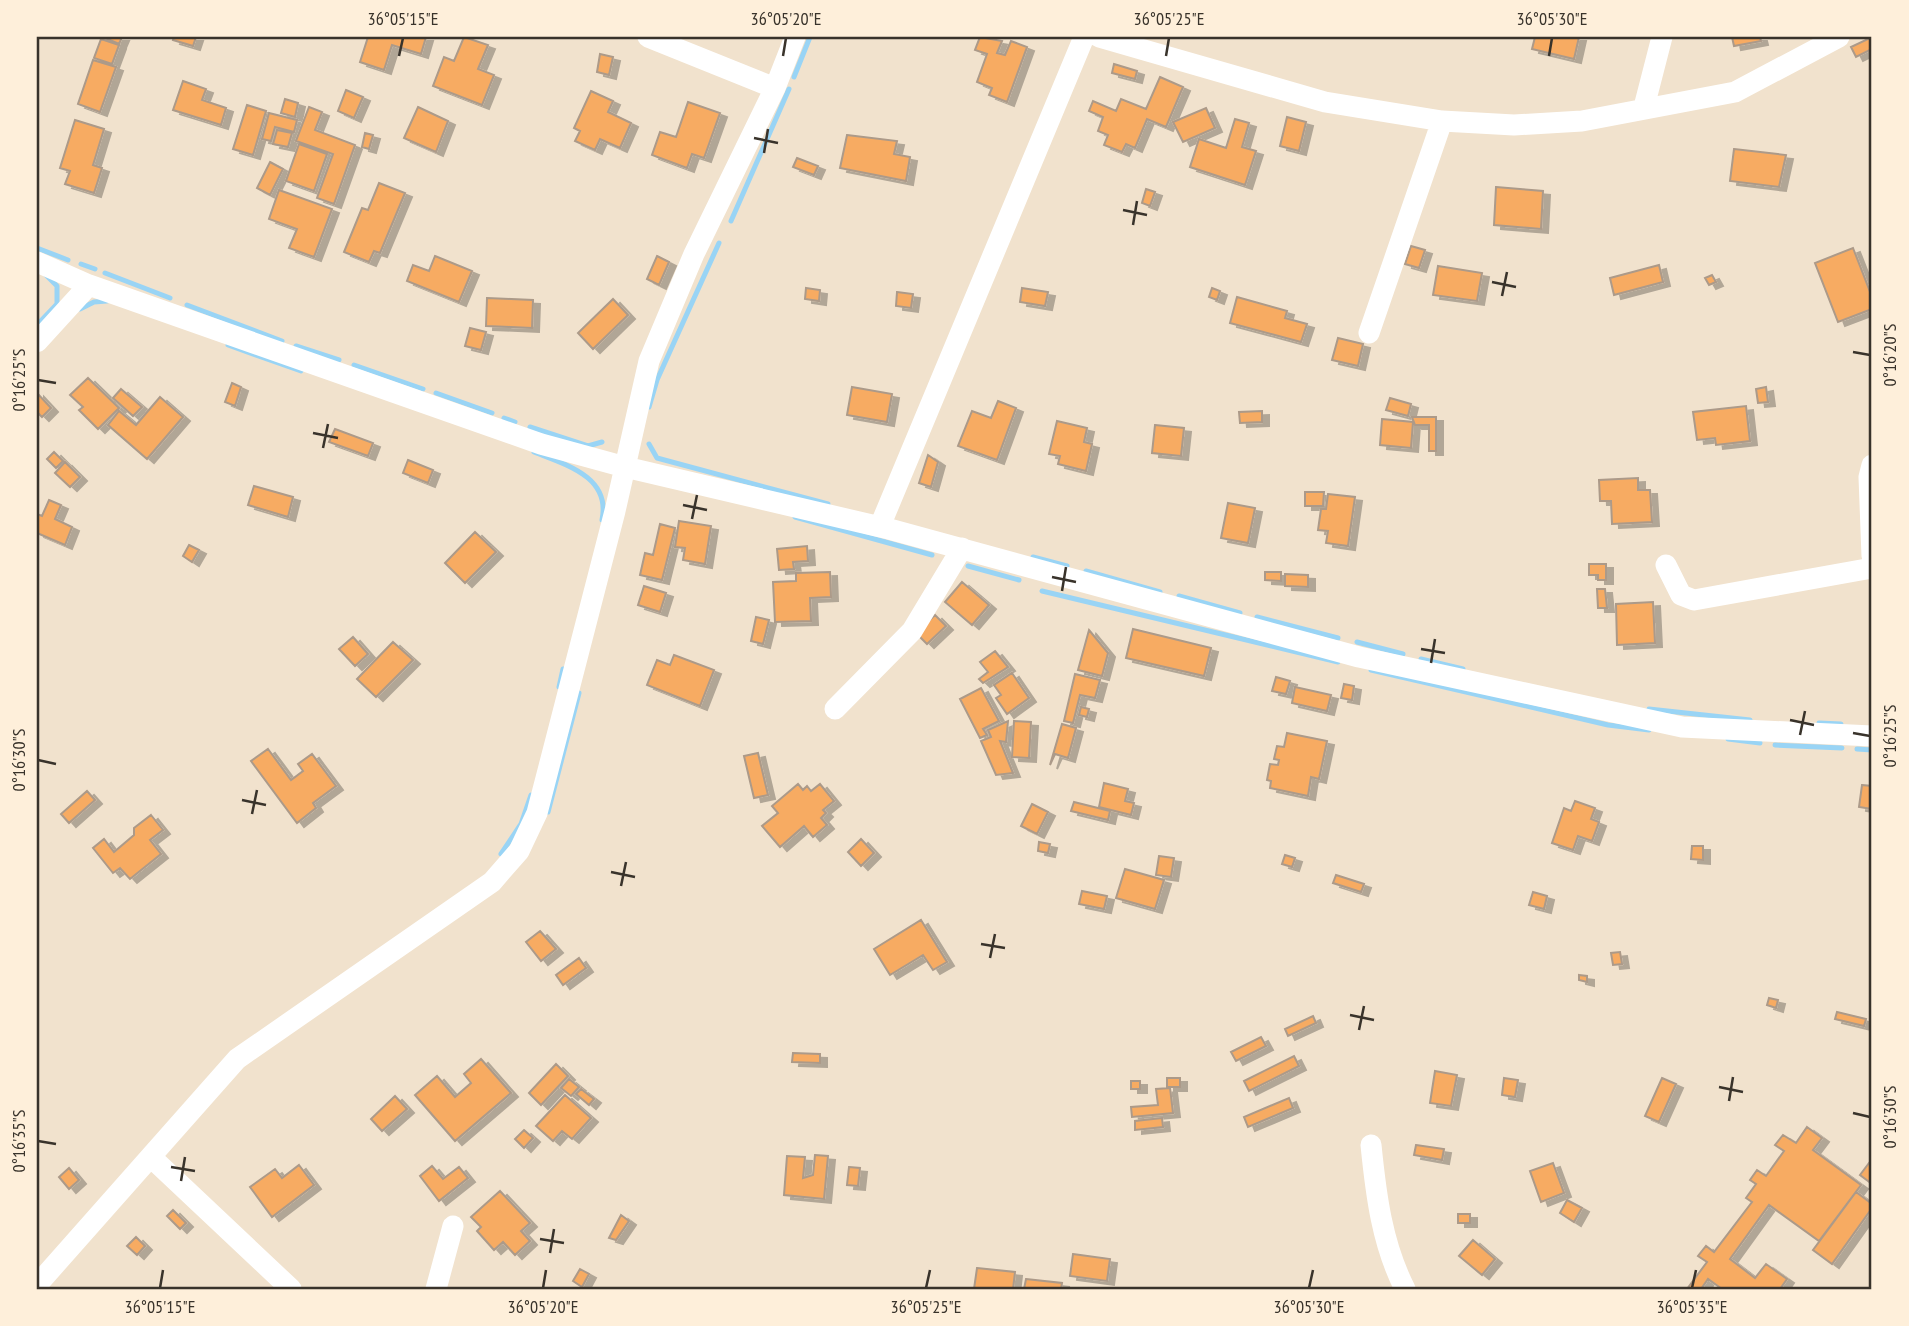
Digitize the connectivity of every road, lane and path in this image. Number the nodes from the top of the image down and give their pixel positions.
1 (648, 37) edge
2 (795, 37) edge
3 (1084, 37) edge
4 (1099, 37) edge
5 (1662, 37) edge
6 (1839, 37) edge
7 (775, 88) junction
8 (1644, 107) junction
9 (1442, 121) junction
10 (37, 262) edge
11 (89, 285) junction
12 (1369, 333) dead end
13 (37, 342) edge
14 (1872, 465) edge
15 (625, 467) junction
16 (880, 526) junction
17 (962, 548) junction
18 (1872, 556) edge
19 (1666, 565) dead end
20 (1872, 568) edge
21 (835, 709) dead end
22 (1872, 736) edge
23 (1371, 1145) dead end
24 (152, 1158) junction
25 (453, 1226) dead end
26 (37, 1285) edge
27 (291, 1289) edge
28 (436, 1289) edge
29 (1405, 1289) edge

1 - 7 street
2 - 7 street
3 - 16 street
4 - 9 street
5 - 8 street
6 - 8 street
7 - 15 street
8 - 9 street
9 - 12 street
10 - 11 street
11 - 13 street
11 - 15 street
14 - 18 street
15 - 16 street
15 - 24 street
16 - 17 street
17 - 21 street
17 - 22 street
19 - 20 street
23 - 29 street
24 - 26 street
24 - 27 street
25 - 28 street

